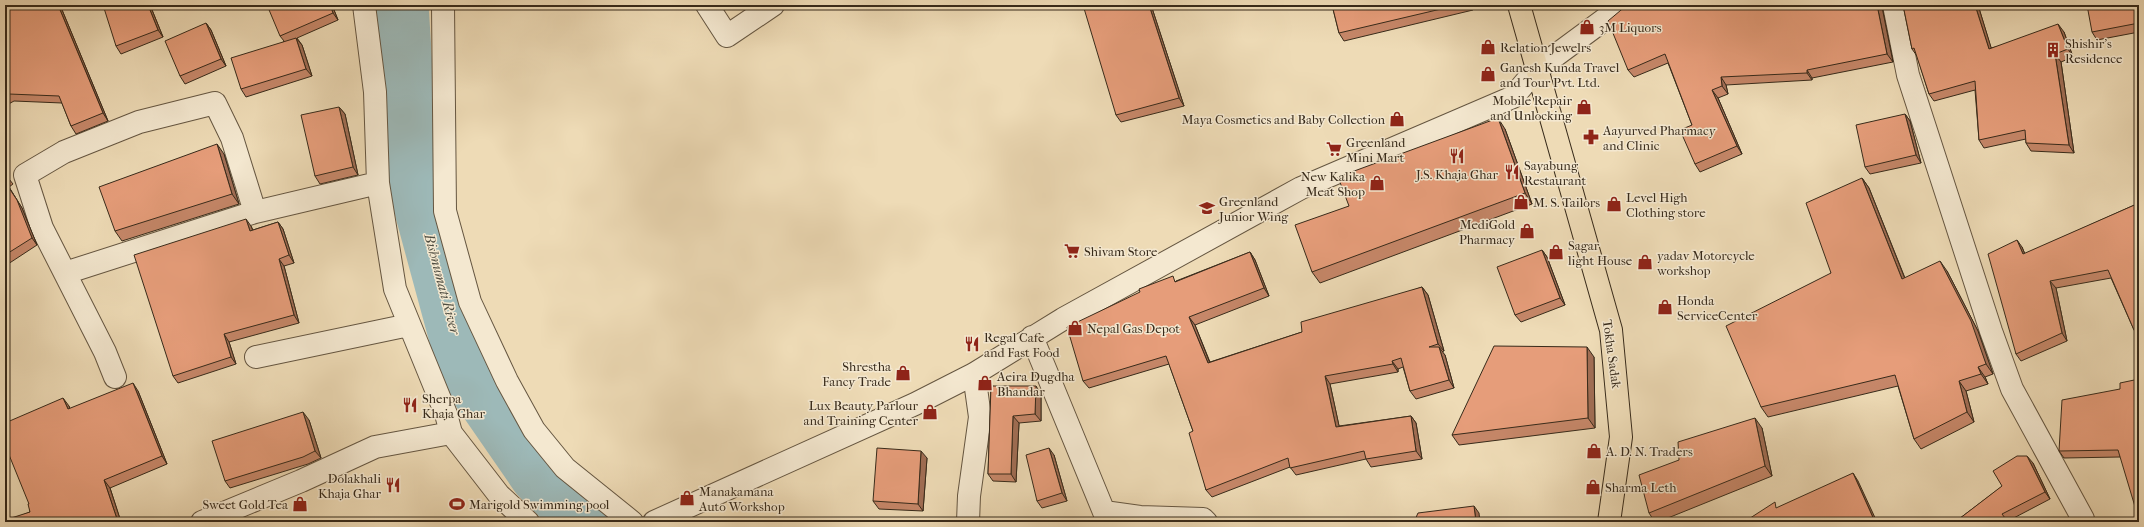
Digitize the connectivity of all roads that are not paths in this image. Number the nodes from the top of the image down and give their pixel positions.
1 (364, 5) edge
2 (443, 5) edge
3 (707, 5) edge
4 (773, 5) edge
5 (1519, 5) edge
6 (1624, 5) edge
7 (1894, 5) edge
8 (1536, 70) junction
9 (378, 183) junction
10 (255, 212) junction
11 (65, 273) junction
12 (410, 325) junction
13 (1032, 337) junction
14 (256, 357) dead end
15 (974, 374) junction
16 (115, 377) dead end
17 (451, 433) junction
18 (202, 522) edge
19 (528, 522) edge
20 (632, 522) edge
21 (654, 522) edge
22 (968, 522) edge
23 (1206, 522) edge
24 (1609, 522) edge
25 (2083, 522) edge

1 - 9 street
2 - 20 street
3 - 4 street
5 - 8 main road, Tokha Sadak
6 - 8 street
7 - 25 street
8 - 13 street
8 - 24 main road, Tokha Sadak
9 - 10 street
9 - 12 street
10 - 11 street
10 - 11 street
11 - 16 street
12 - 14 street
12 - 17 street
13 - 15 street
13 - 23 street
15 - 21 street
15 - 22 street
17 - 18 street
17 - 19 street

